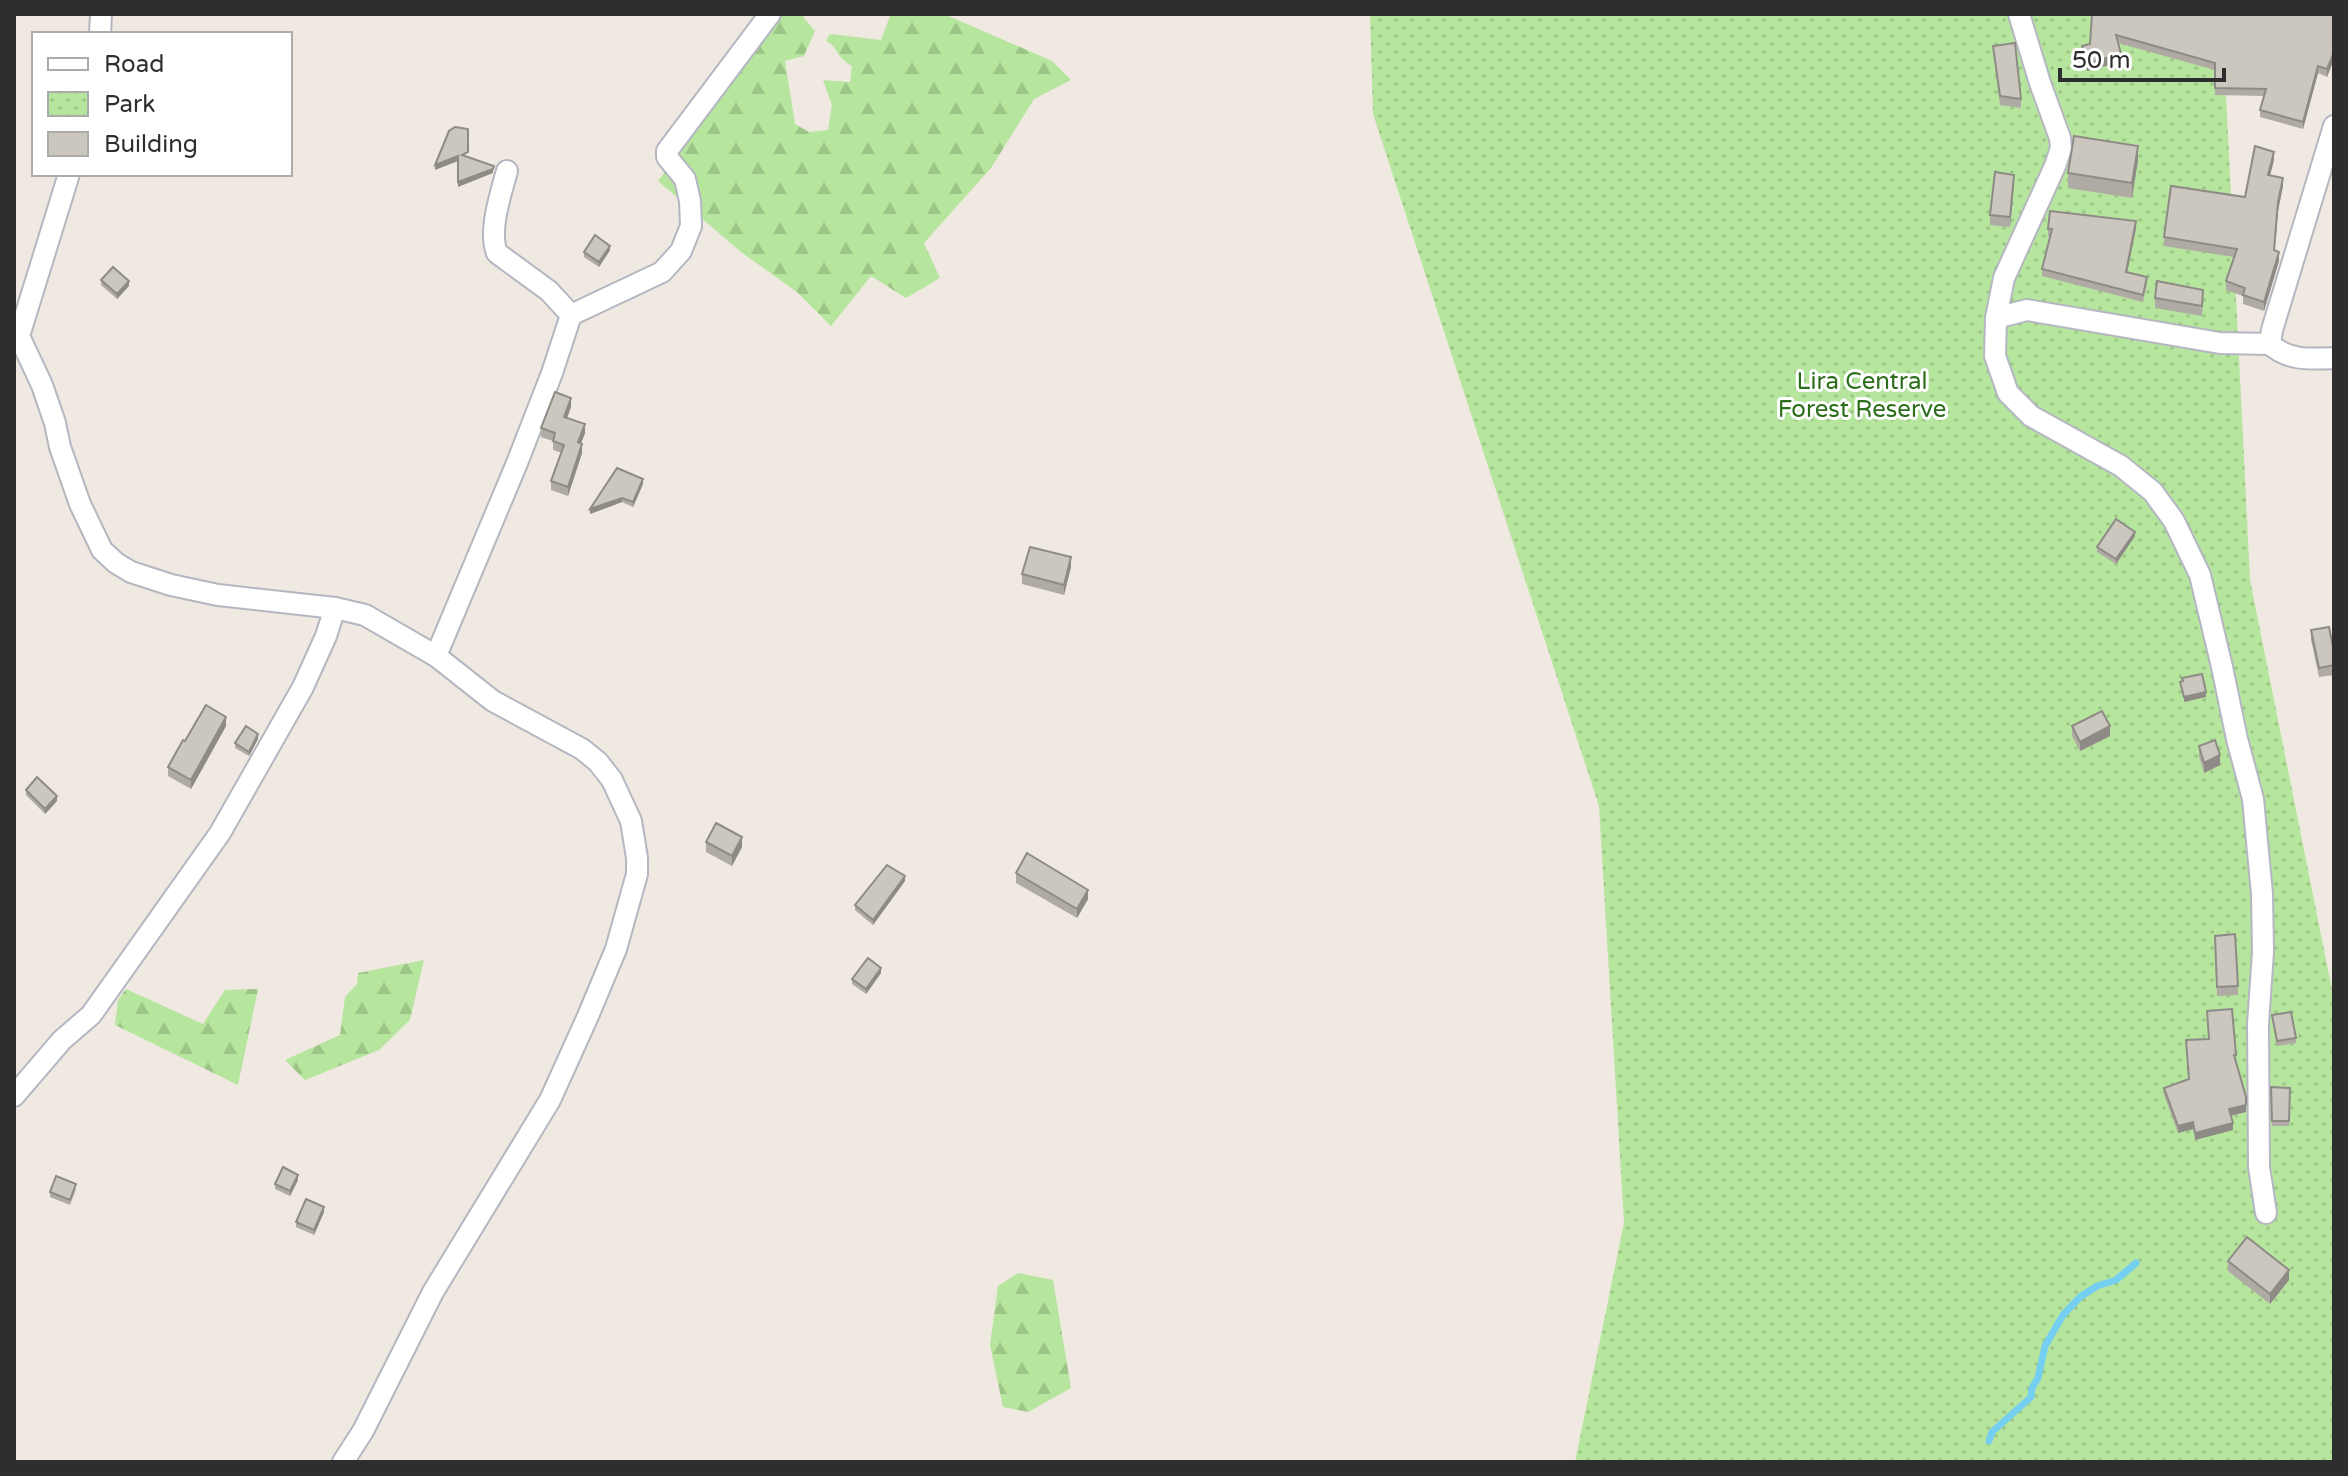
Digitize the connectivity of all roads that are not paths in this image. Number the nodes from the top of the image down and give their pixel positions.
1 (770, 14) edge
2 (2019, 14) edge
3 (2334, 126) edge
4 (507, 171) dead end
5 (68, 176) edge
6 (2004, 278) junction
7 (2027, 310) junction
8 (571, 315) junction
9 (1996, 318) junction
10 (17, 334) edge
11 (2270, 344) junction
12 (2334, 358) edge
13 (335, 608) junction
14 (436, 656) junction
15 (14, 1096) edge
16 (2266, 1213) dead end
17 (343, 1462) edge

1 - 8 street
2 - 6 street
3 - 11 street
4 - 8 street
5 - 10 street
6 - 7 street
6 - 9 street
7 - 9 street
7 - 11 street
8 - 14 street
9 - 16 street
10 - 13 street
11 - 12 street
13 - 14 street
13 - 15 street
14 - 17 street

